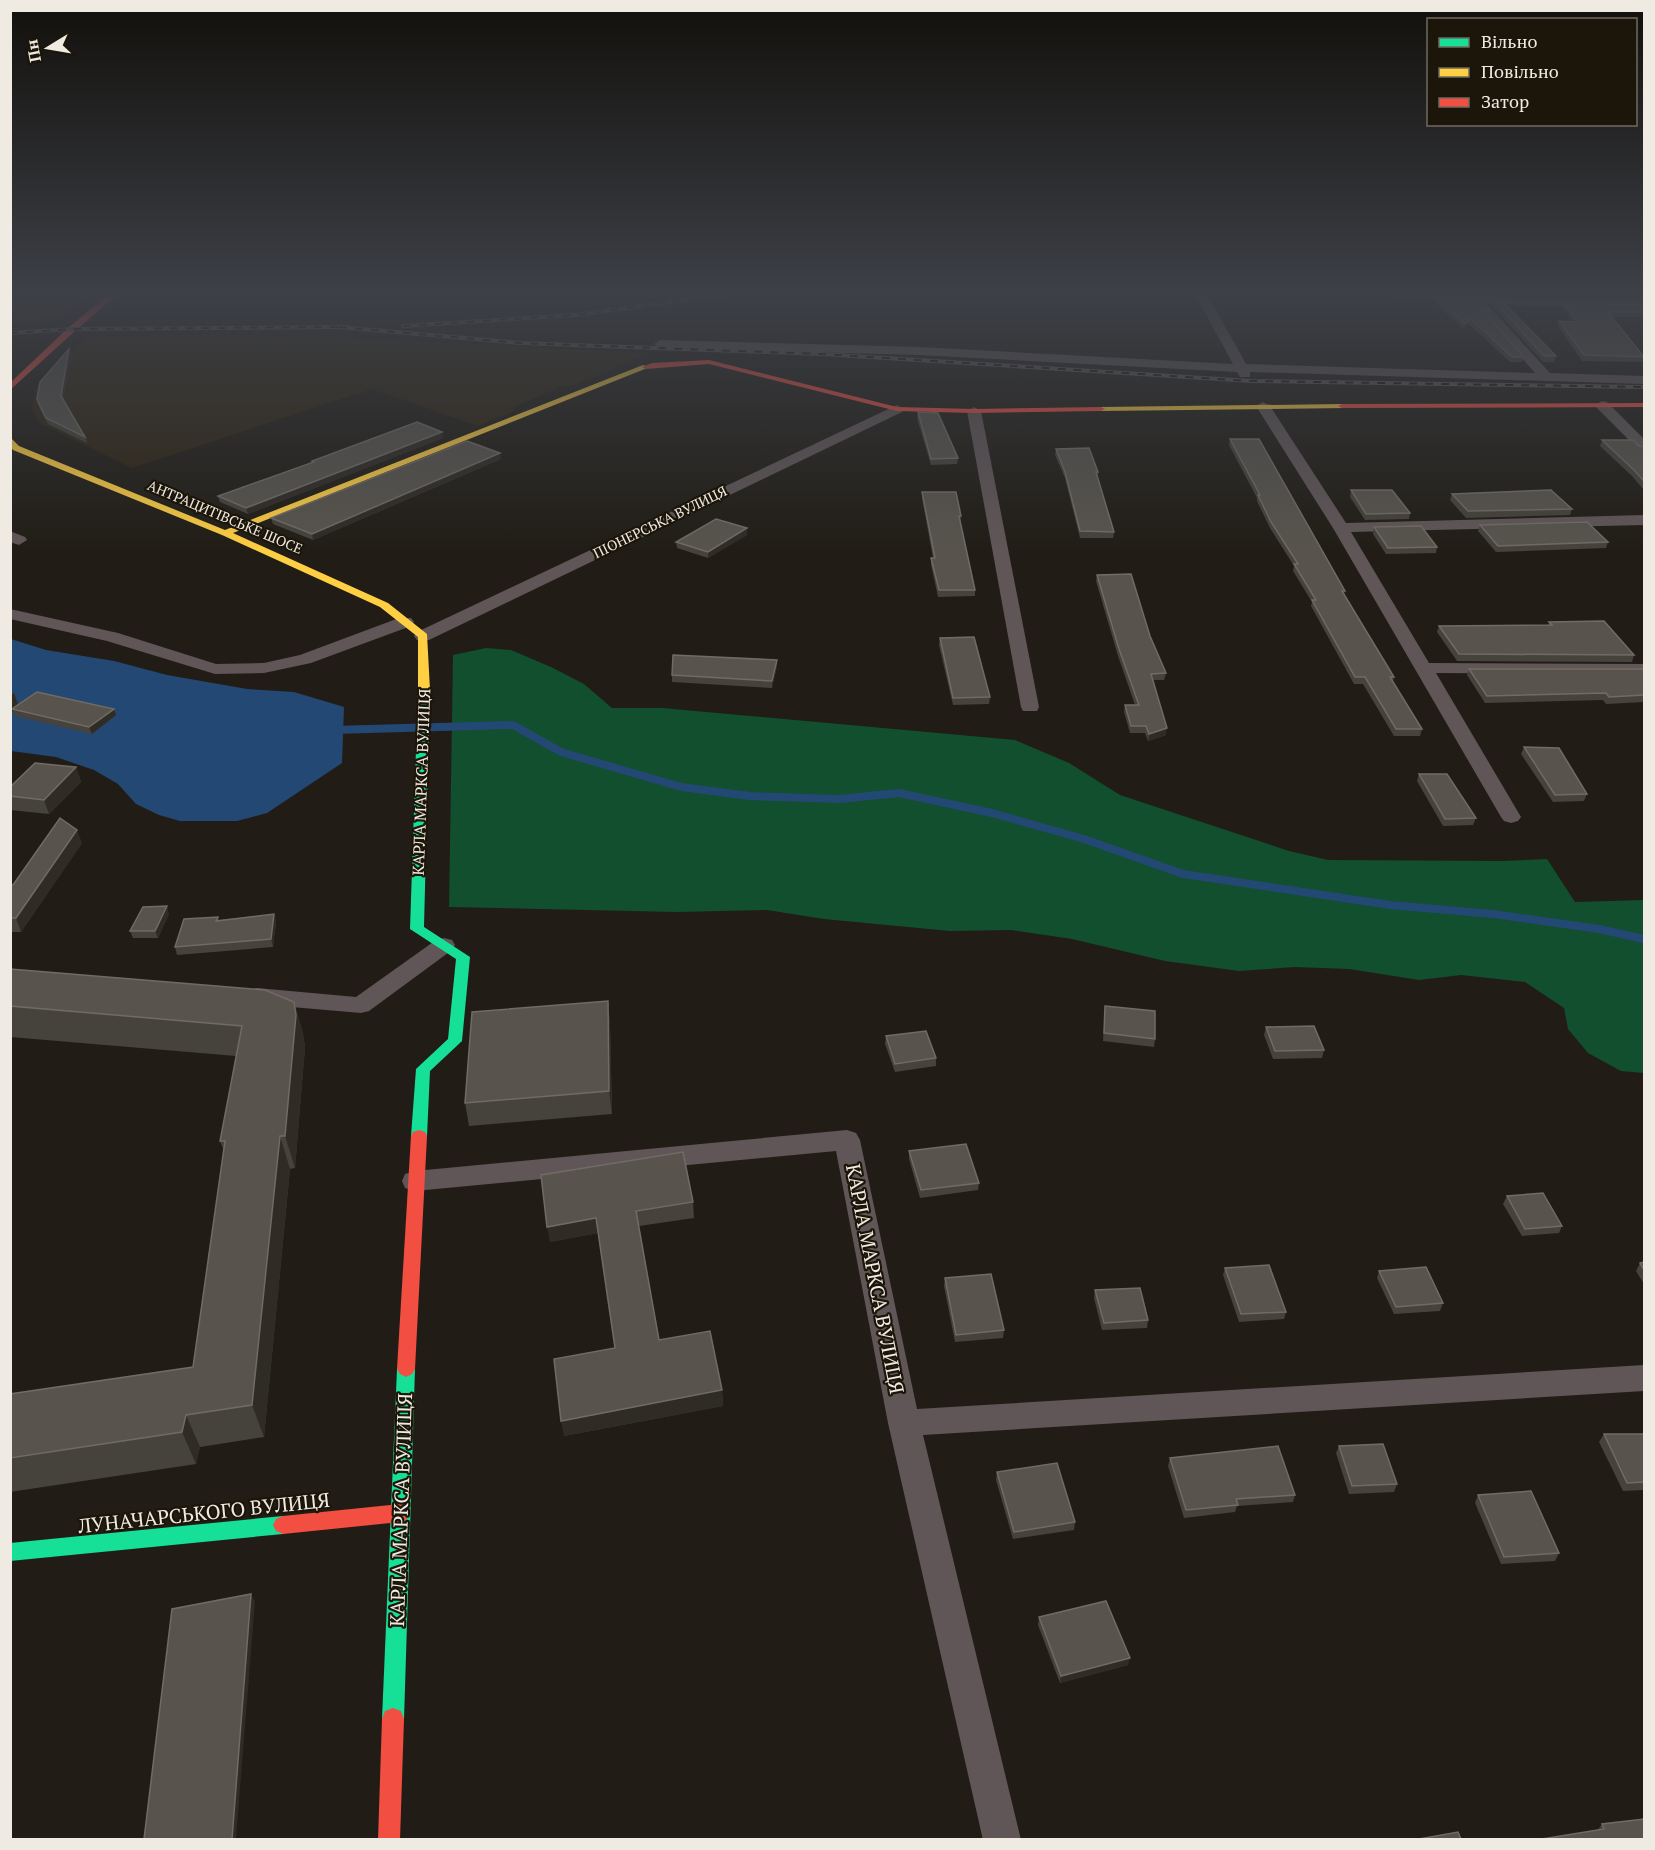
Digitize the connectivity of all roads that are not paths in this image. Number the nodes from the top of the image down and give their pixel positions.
1 (618, 378) edge
2 (774, 378) edge
3 (1603, 378) edge
4 (1644, 380) edge
5 (1602, 405) junction
6 (1644, 405) edge
7 (1263, 406) junction
8 (897, 409) junction
9 (974, 411) junction
10 (10, 438) edge
11 (1644, 447) edge
12 (1644, 520) edge
13 (1341, 528) junction
14 (225, 533) junction
15 (10, 614) edge
16 (405, 622) junction
17 (423, 636) junction
18 (1426, 668) junction
19 (1644, 669) edge
20 (1030, 708) dead end
21 (1512, 817) dead end
22 (444, 945) junction
23 (232, 994) edge
24 (415, 1181) junction
25 (1644, 1378) edge
26 (904, 1423) junction
27 (400, 1513) junction
28 (10, 1552) edge
29 (389, 1839) edge
30 (1002, 1839) edge

1 - 14 main road
2 - 8 main road
3 - 4 street
5 - 6 main road
5 - 7 main road
5 - 11 street
7 - 9 main road
7 - 13 street
8 - 9 main road
8 - 17 street, ПІОНЕРСЬКА ВУЛИЦЯ
9 - 20 street
10 - 14 main road, АНТРАЦИТІВСЬКЕ ШОСЕ
12 - 13 street
13 - 18 street
14 - 16 main road, АНТРАЦИТІВСЬКЕ ШОСЕ
15 - 16 street
16 - 17 main road, АНТРАЦИТІВСЬКЕ ШОСЕ
17 - 22 main road, КАРЛА МАРКСА ВУЛИЦЯ
18 - 19 street
18 - 21 street
22 - 23 street
22 - 24 main road, КАРЛА МАРКСА ВУЛИЦЯ
24 - 26 street, КАРЛА МАРКСА ВУЛИЦЯ
24 - 27 main road, КАРЛА МАРКСА ВУЛИЦЯ
25 - 26 street
26 - 30 street, КАРЛА МАРКСА ВУЛИЦЯ
27 - 28 main road, ЛУНАЧАРСЬКОГО ВУЛИЦЯ
27 - 29 main road, КАРЛА МАРКСА ВУЛИЦЯ

